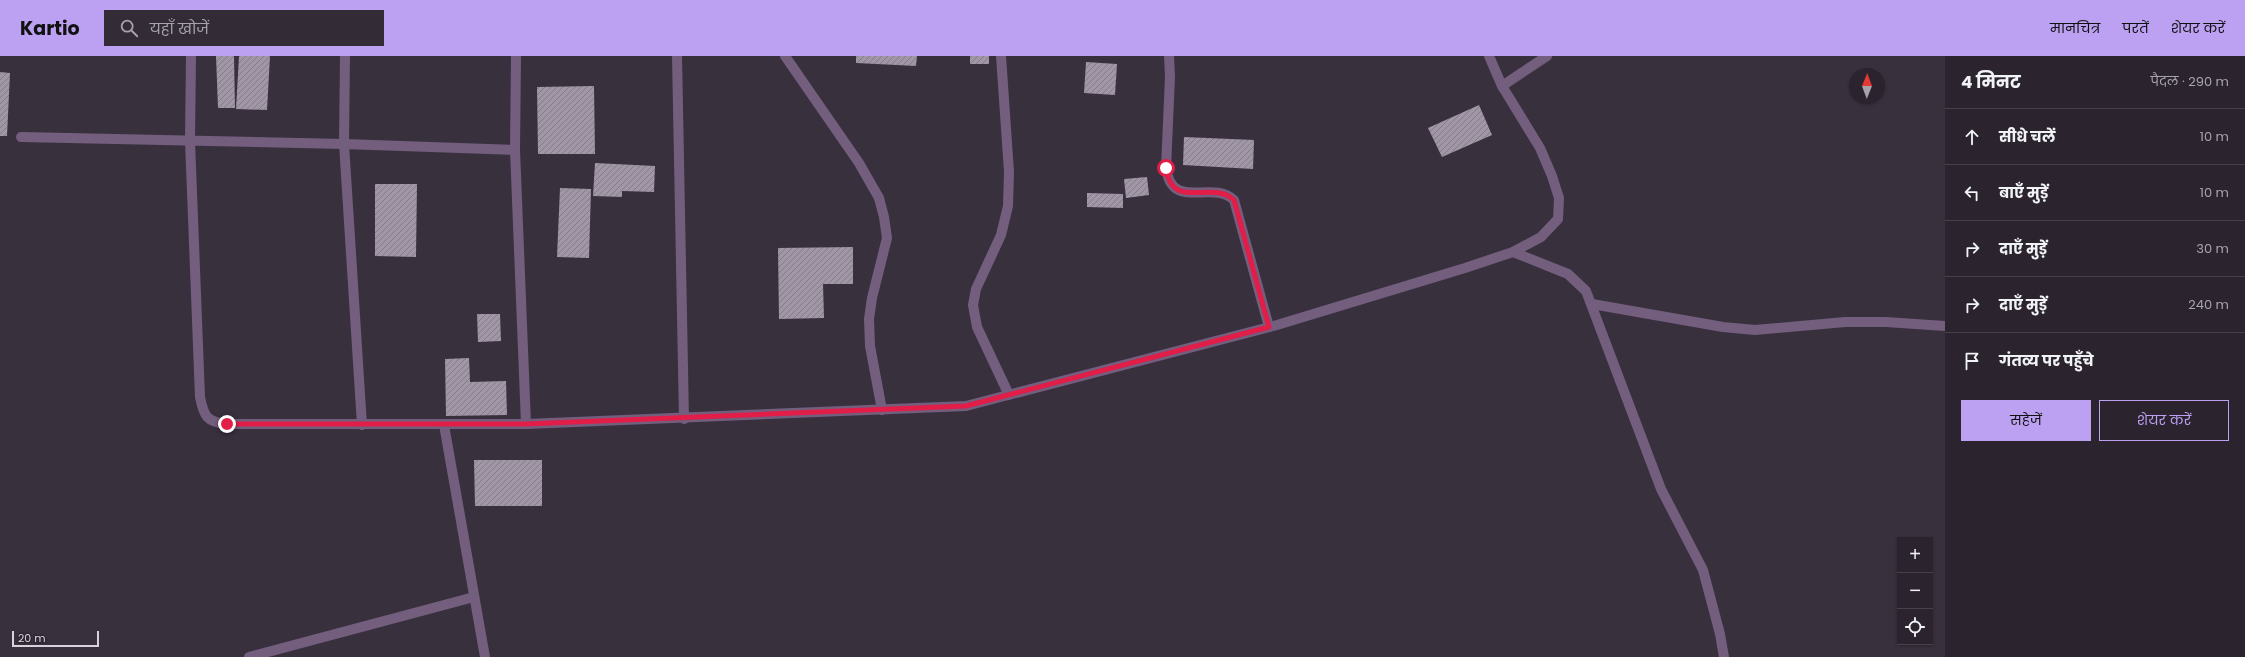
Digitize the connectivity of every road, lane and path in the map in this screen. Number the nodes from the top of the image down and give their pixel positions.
1 (191, 56) edge
2 (345, 56) edge
3 (516, 56) edge
4 (677, 56) edge
5 (785, 56) edge
6 (1001, 56) edge
7 (1169, 56) edge
8 (1489, 56) edge
9 (1547, 56) edge
10 (1502, 86) junction
11 (21, 137) dead end
12 (190, 141) junction
13 (344, 144) junction
14 (515, 150) junction
15 (1513, 252) junction
16 (1592, 304) junction
17 (1945, 326) edge
18 (1269, 327) junction
19 (1009, 395) junction
20 (882, 410) junction
21 (684, 419) junction
22 (526, 424) junction
23 (362, 425) junction
24 (444, 425) junction
25 (474, 597) junction
26 (249, 657) edge
27 (485, 657) edge
28 (1724, 657) edge

1 - 12 street
2 - 13 street
3 - 14 street
4 - 21 street
5 - 20 street
6 - 19 street
7 - 18 street
8 - 10 street
9 - 10 street
10 - 15 street
11 - 12 street
12 - 13 street
12 - 23 street
13 - 14 street
13 - 23 street
14 - 22 street
15 - 16 street
15 - 18 street
16 - 17 street
16 - 28 street
18 - 19 street
19 - 20 street
20 - 21 street
21 - 22 street
22 - 24 street
23 - 24 street
24 - 25 street
25 - 26 street
25 - 27 street

